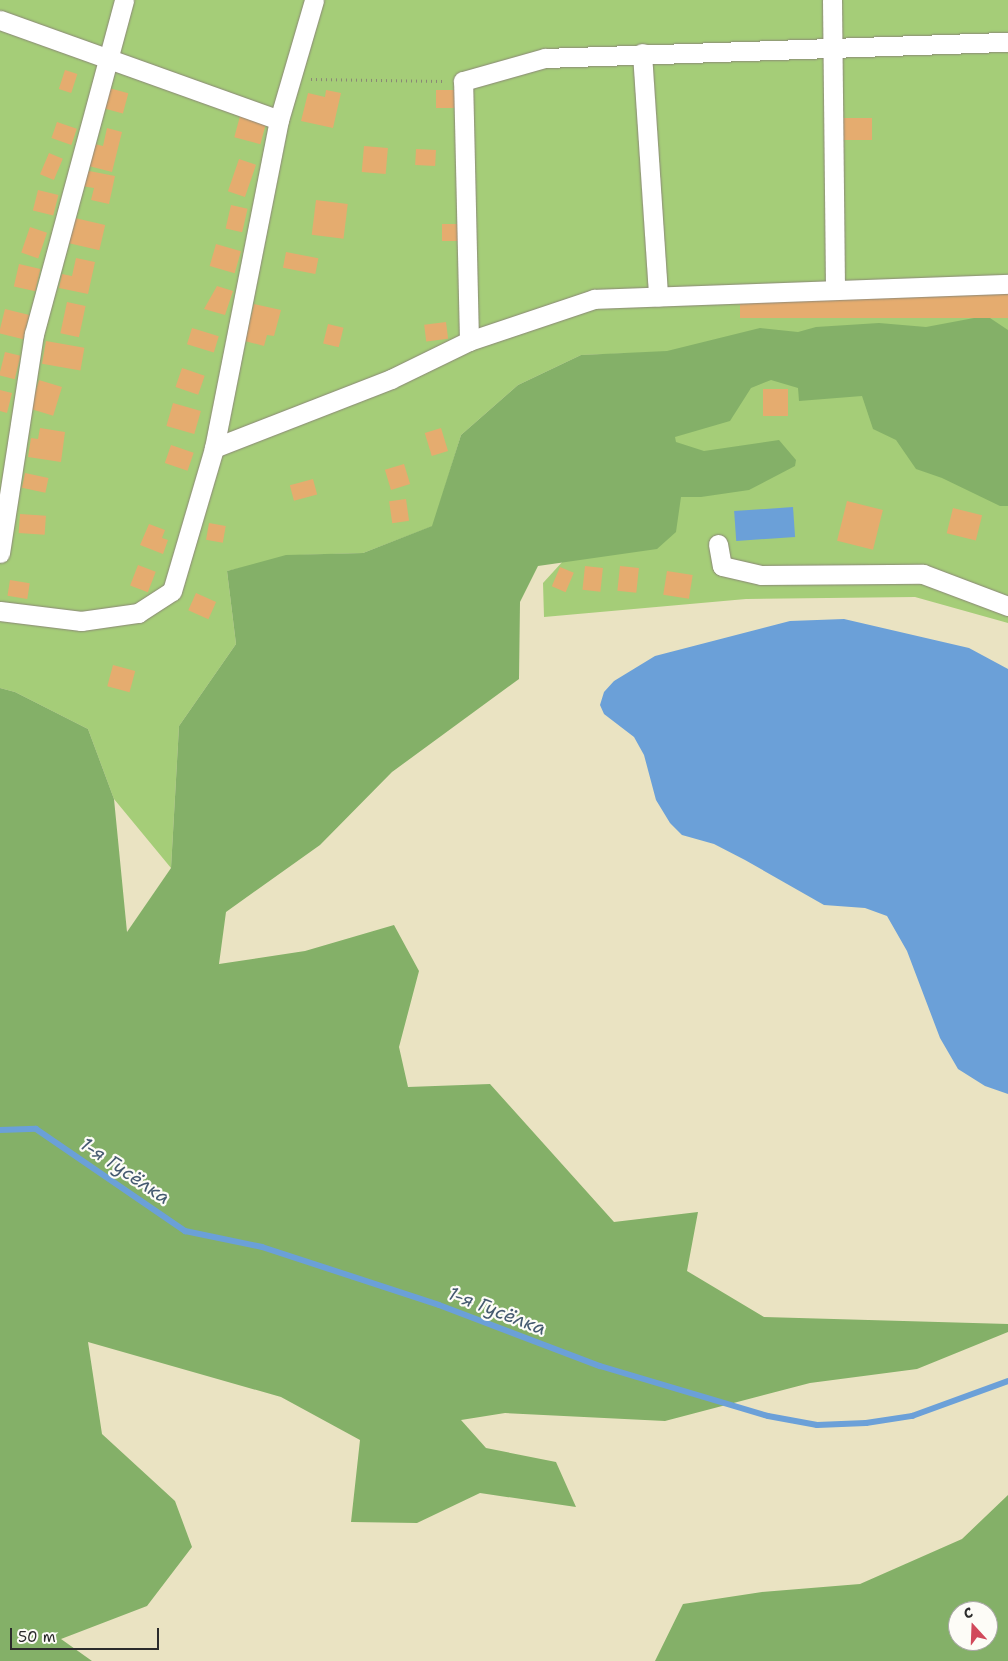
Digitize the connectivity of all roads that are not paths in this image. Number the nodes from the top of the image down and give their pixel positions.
1 (124, 0) edge
2 (314, 0) edge
3 (832, 0) edge
4 (0, 20) edge
5 (1008, 42) edge
6 (833, 50) junction
7 (642, 53) junction
8 (110, 60) junction
9 (279, 120) junction
10 (1008, 284) edge
11 (835, 289) junction
12 (658, 296) junction
13 (469, 341) junction
14 (214, 448) junction
15 (718, 544) dead end
16 (0, 553) edge
17 (1008, 606) edge
18 (0, 611) edge

1 - 8 lane
2 - 9 lane
3 - 6 lane
4 - 8 lane
5 - 6 lane
6 - 7 lane
6 - 11 lane
7 - 12 lane
7 - 13 lane
8 - 9 lane
8 - 16 lane
9 - 14 lane
10 - 11 lane
11 - 12 lane
12 - 13 lane
13 - 14 lane
14 - 18 lane
15 - 17 lane

